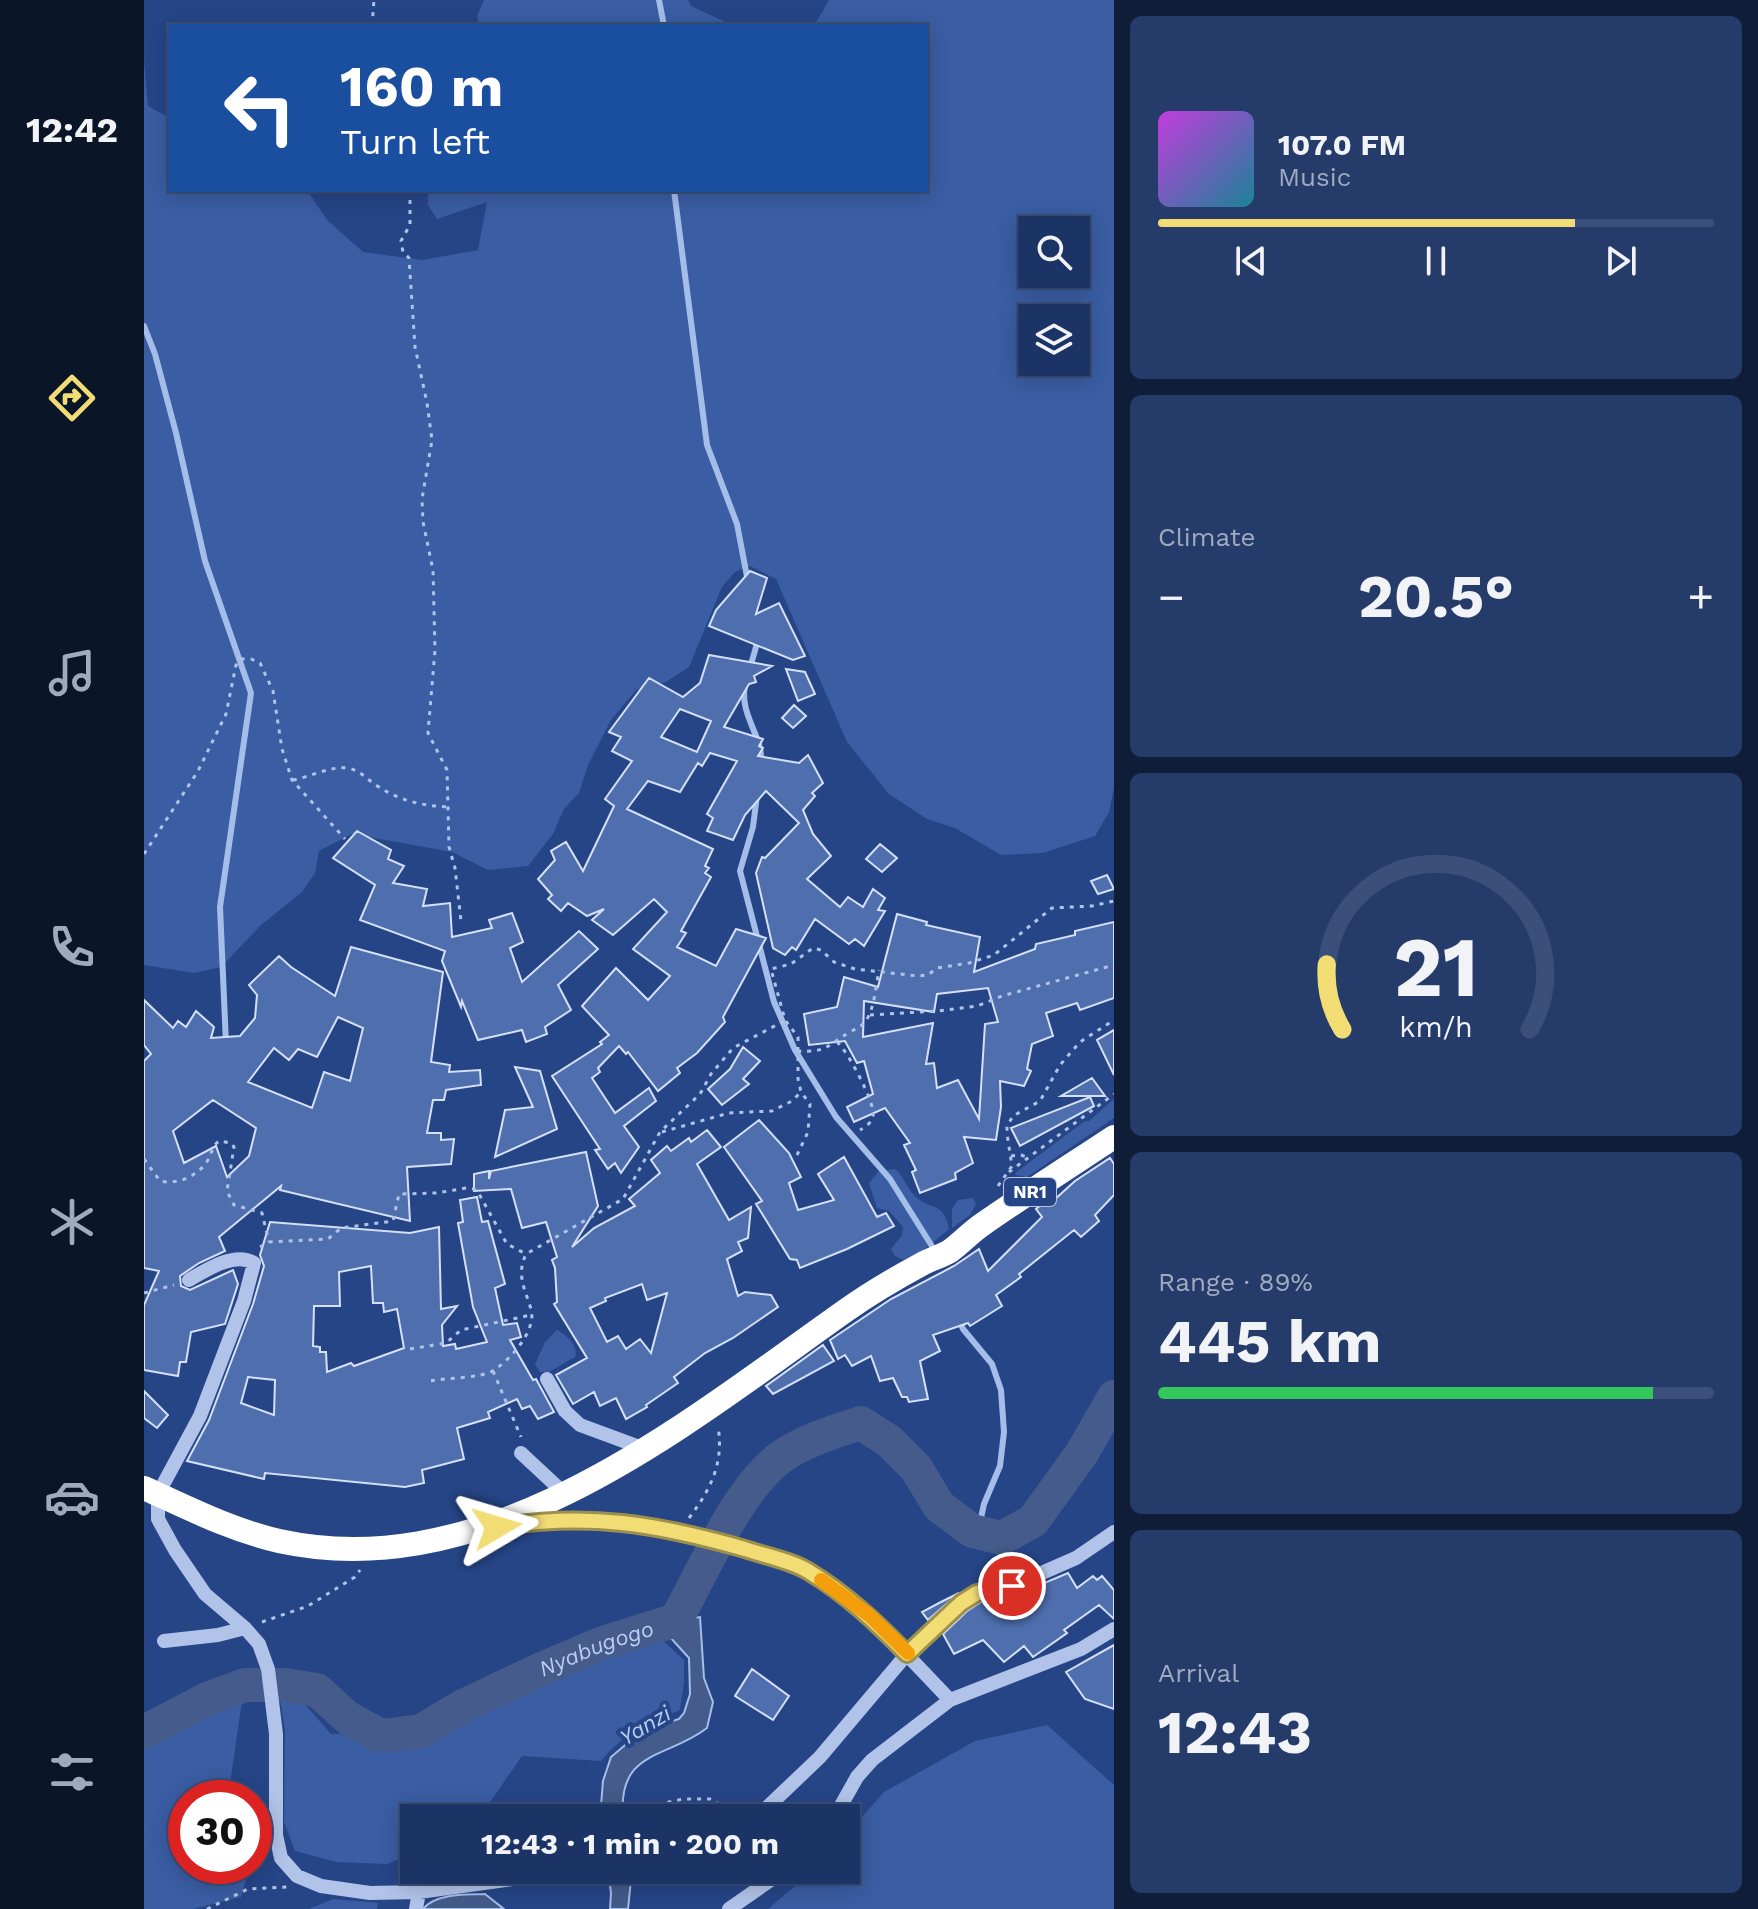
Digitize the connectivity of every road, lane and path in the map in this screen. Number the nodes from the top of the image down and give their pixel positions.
1 (374, 0) edge
2 (372, 24) edge
3 (410, 192) edge
4 (292, 780) junction
5 (449, 807) junction
6 (345, 839) dead end
7 (144, 854) edge
8 (1114, 901) edge
9 (461, 921) dead end
10 (1114, 965) edge
11 (879, 970) junction
12 (870, 1015) junction
13 (785, 1020) junction
14 (1114, 1020) edge
15 (837, 1042) junction
16 (797, 1051) junction
17 (801, 1092) junction
18 (1114, 1094) edge
19 (860, 1130) dead end
20 (660, 1132) junction
21 (1114, 1137) edge
22 (797, 1155) dead end
23 (1011, 1156) junction
24 (1029, 1158) junction
25 (144, 1159) edge
26 (1009, 1172) junction
27 (992, 1193) dead end
28 (269, 1242) junction
29 (526, 1254) junction
30 (251, 1260) junction
31 (189, 1280) joint
32 (144, 1293) edge
33 (532, 1315) junction
34 (410, 1349) dead end
35 (493, 1371) junction
36 (547, 1379) dead end
37 (431, 1381) dead end
38 (714, 1404) junction
39 (646, 1449) junction
40 (521, 1453) joint
41 (151, 1491) edge
42 (565, 1494) junction
43 (476, 1530) junction
44 (680, 1531) junction
45 (1114, 1532) edge
46 (377, 1548) junction
47 (245, 1628) junction
48 (1114, 1629) edge
49 (164, 1641) dead end
50 (907, 1654) junction
51 (950, 1700) junction
52 (663, 1804) edge
53 (721, 1804) edge
54 (771, 1804) edge
55 (842, 1804) edge
56 (476, 1884) edge
57 (765, 1884) edge
58 (321, 1886) junction
59 (419, 1892) junction
60 (207, 1909) edge
61 (416, 1909) edge
62 (729, 1909) edge

1 - 2 path
3 - 5 path
4 - 5 path
4 - 6 path
4 - 7 path
5 - 9 path
8 - 11 path
10 - 12 path
11 - 12 path
11 - 13 path
12 - 15 path
13 - 16 path
13 - 20 path
14 - 23 path
15 - 16 path
15 - 19 path
16 - 17 path
17 - 20 path
17 - 22 path
18 - 24 path
20 - 29 path
21 - 38 highway, NR1
23 - 24 path
23 - 26 path
24 - 26 path
25 - 28 path
26 - 27 path
28 - 29 path
28 - 30 path
29 - 33 path
30 - 31 street
30 - 41 street
31 - 32 path
33 - 34 path
33 - 35 path
35 - 37 path
35 - 40 path
36 - 39 street
38 - 39 highway, NR1
38 - 44 path
39 - 42 highway, NR1
40 - 42 street
41 - 46 highway, NR1
41 - 47 street
42 - 43 highway, NR1
43 - 44 street
43 - 46 highway, NR1
44 - 50 street
45 - 50 street
46 - 47 path
47 - 49 street
47 - 58 street
48 - 51 street
50 - 51 street
50 - 54 street
51 - 55 street
52 - 53 path
56 - 59 street
57 - 62 street
58 - 59 street
58 - 60 path
59 - 61 street

